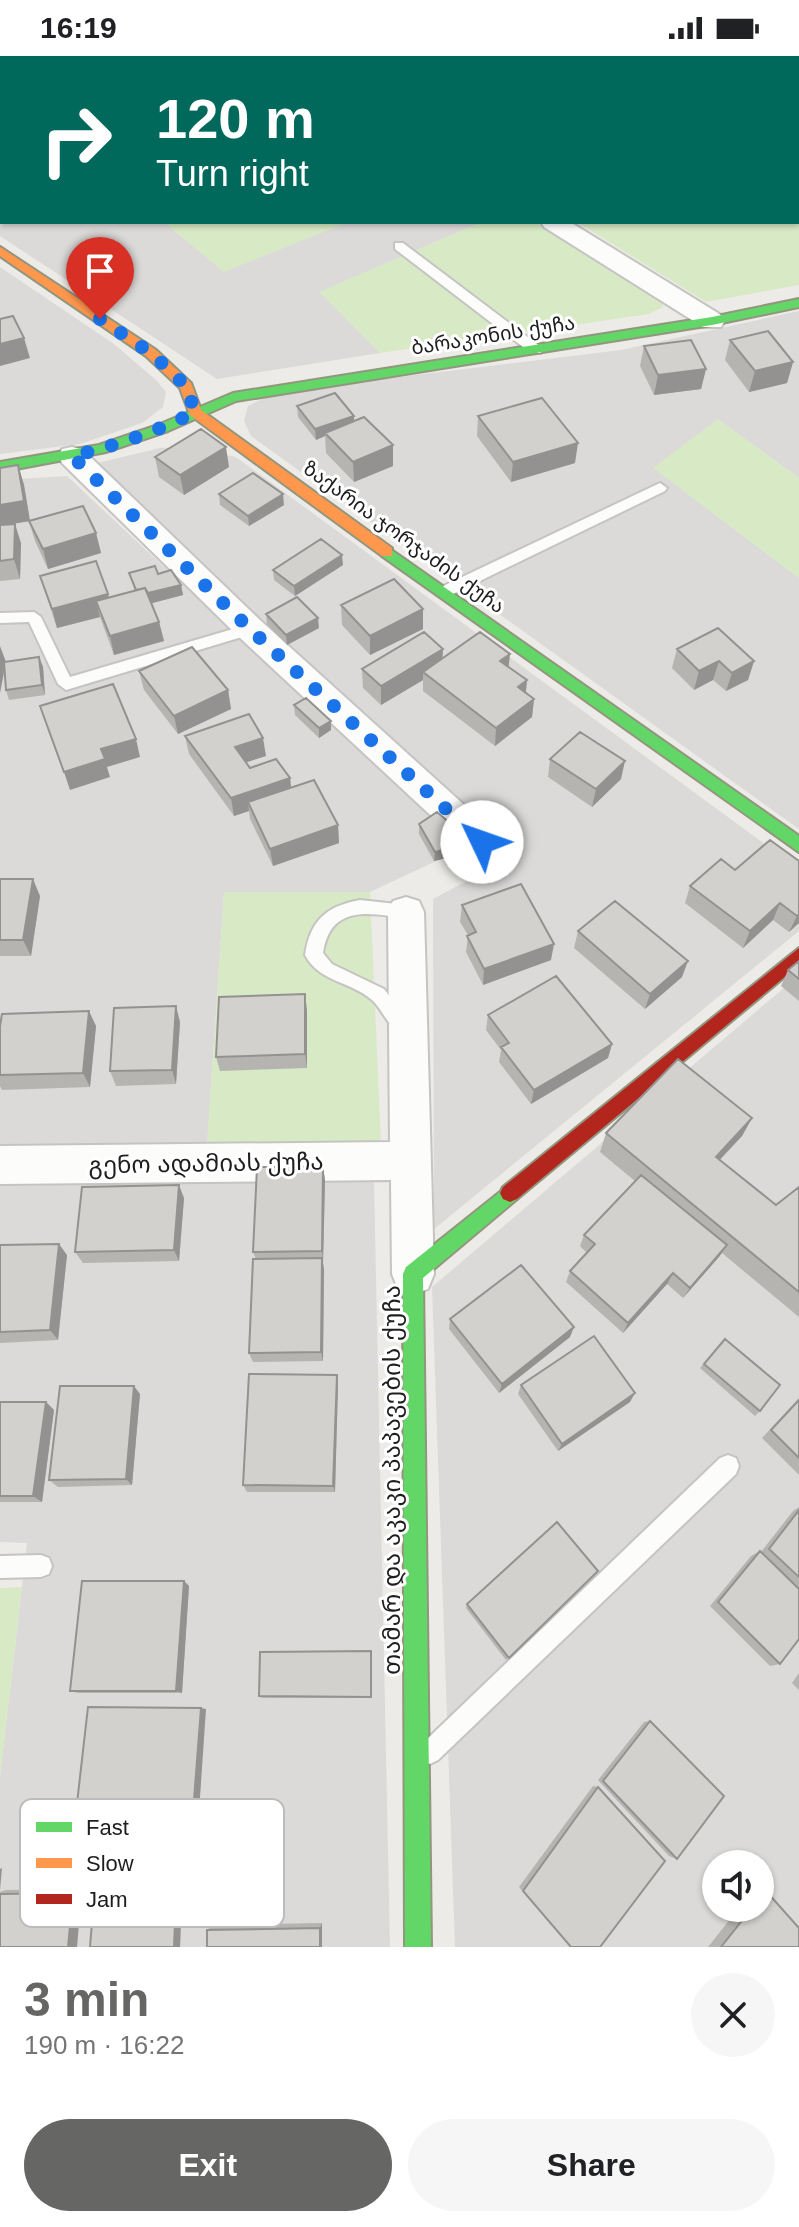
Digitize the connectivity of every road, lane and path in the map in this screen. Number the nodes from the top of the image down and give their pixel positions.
1 (556, 224) edge
2 (399, 246) dead end
3 (0, 251) edge
4 (799, 303) edge
5 (712, 321) junction
6 (536, 350) junction
7 (195, 412) junction
8 (72, 456) junction
9 (0, 467) edge
10 (660, 488) dead end
11 (444, 592) junction
12 (0, 618) edge
13 (250, 629) junction
14 (482, 842) dead end
15 (799, 845) edge
16 (406, 912) joint
17 (799, 955) edge
18 (409, 1034) junction
19 (412, 1161) junction
20 (0, 1165) edge
21 (413, 1274) junction
22 (728, 1466) dead end
23 (41, 1566) dead end
24 (0, 1567) edge
25 (416, 1765) junction
26 (418, 1947) edge

1 - 5 street
2 - 6 lane
3 - 7 street, ზაქარია ჯორჯაძის ქუჩა
4 - 5 street, ბარაკონის ქუჩა
5 - 6 street, ბარაკონის ქუჩა
6 - 7 street, ბარაკონის ქუჩა
7 - 8 street, ბარაკონის ქუჩა
7 - 11 street, ზაქარია ჯორჯაძის ქუჩა
8 - 9 street, ბარაკონის ქუჩა
8 - 13 street
10 - 11 lane
11 - 15 street, ზაქარია ჯორჯაძის ქუჩა
12 - 13 lane
13 - 14 street
16 - 18 street
16 - 18 lane
17 - 21 street, თამარ და აკაკი პაპავების ქუჩა
18 - 19 street
19 - 20 street, გენო ადამიას ქუჩა
19 - 21 street
21 - 25 street, თამარ და აკაკი პაპავების ქუჩა
22 - 25 lane
23 - 24 lane
25 - 26 street, თამარ და აკაკი პაპავების ქუჩა

